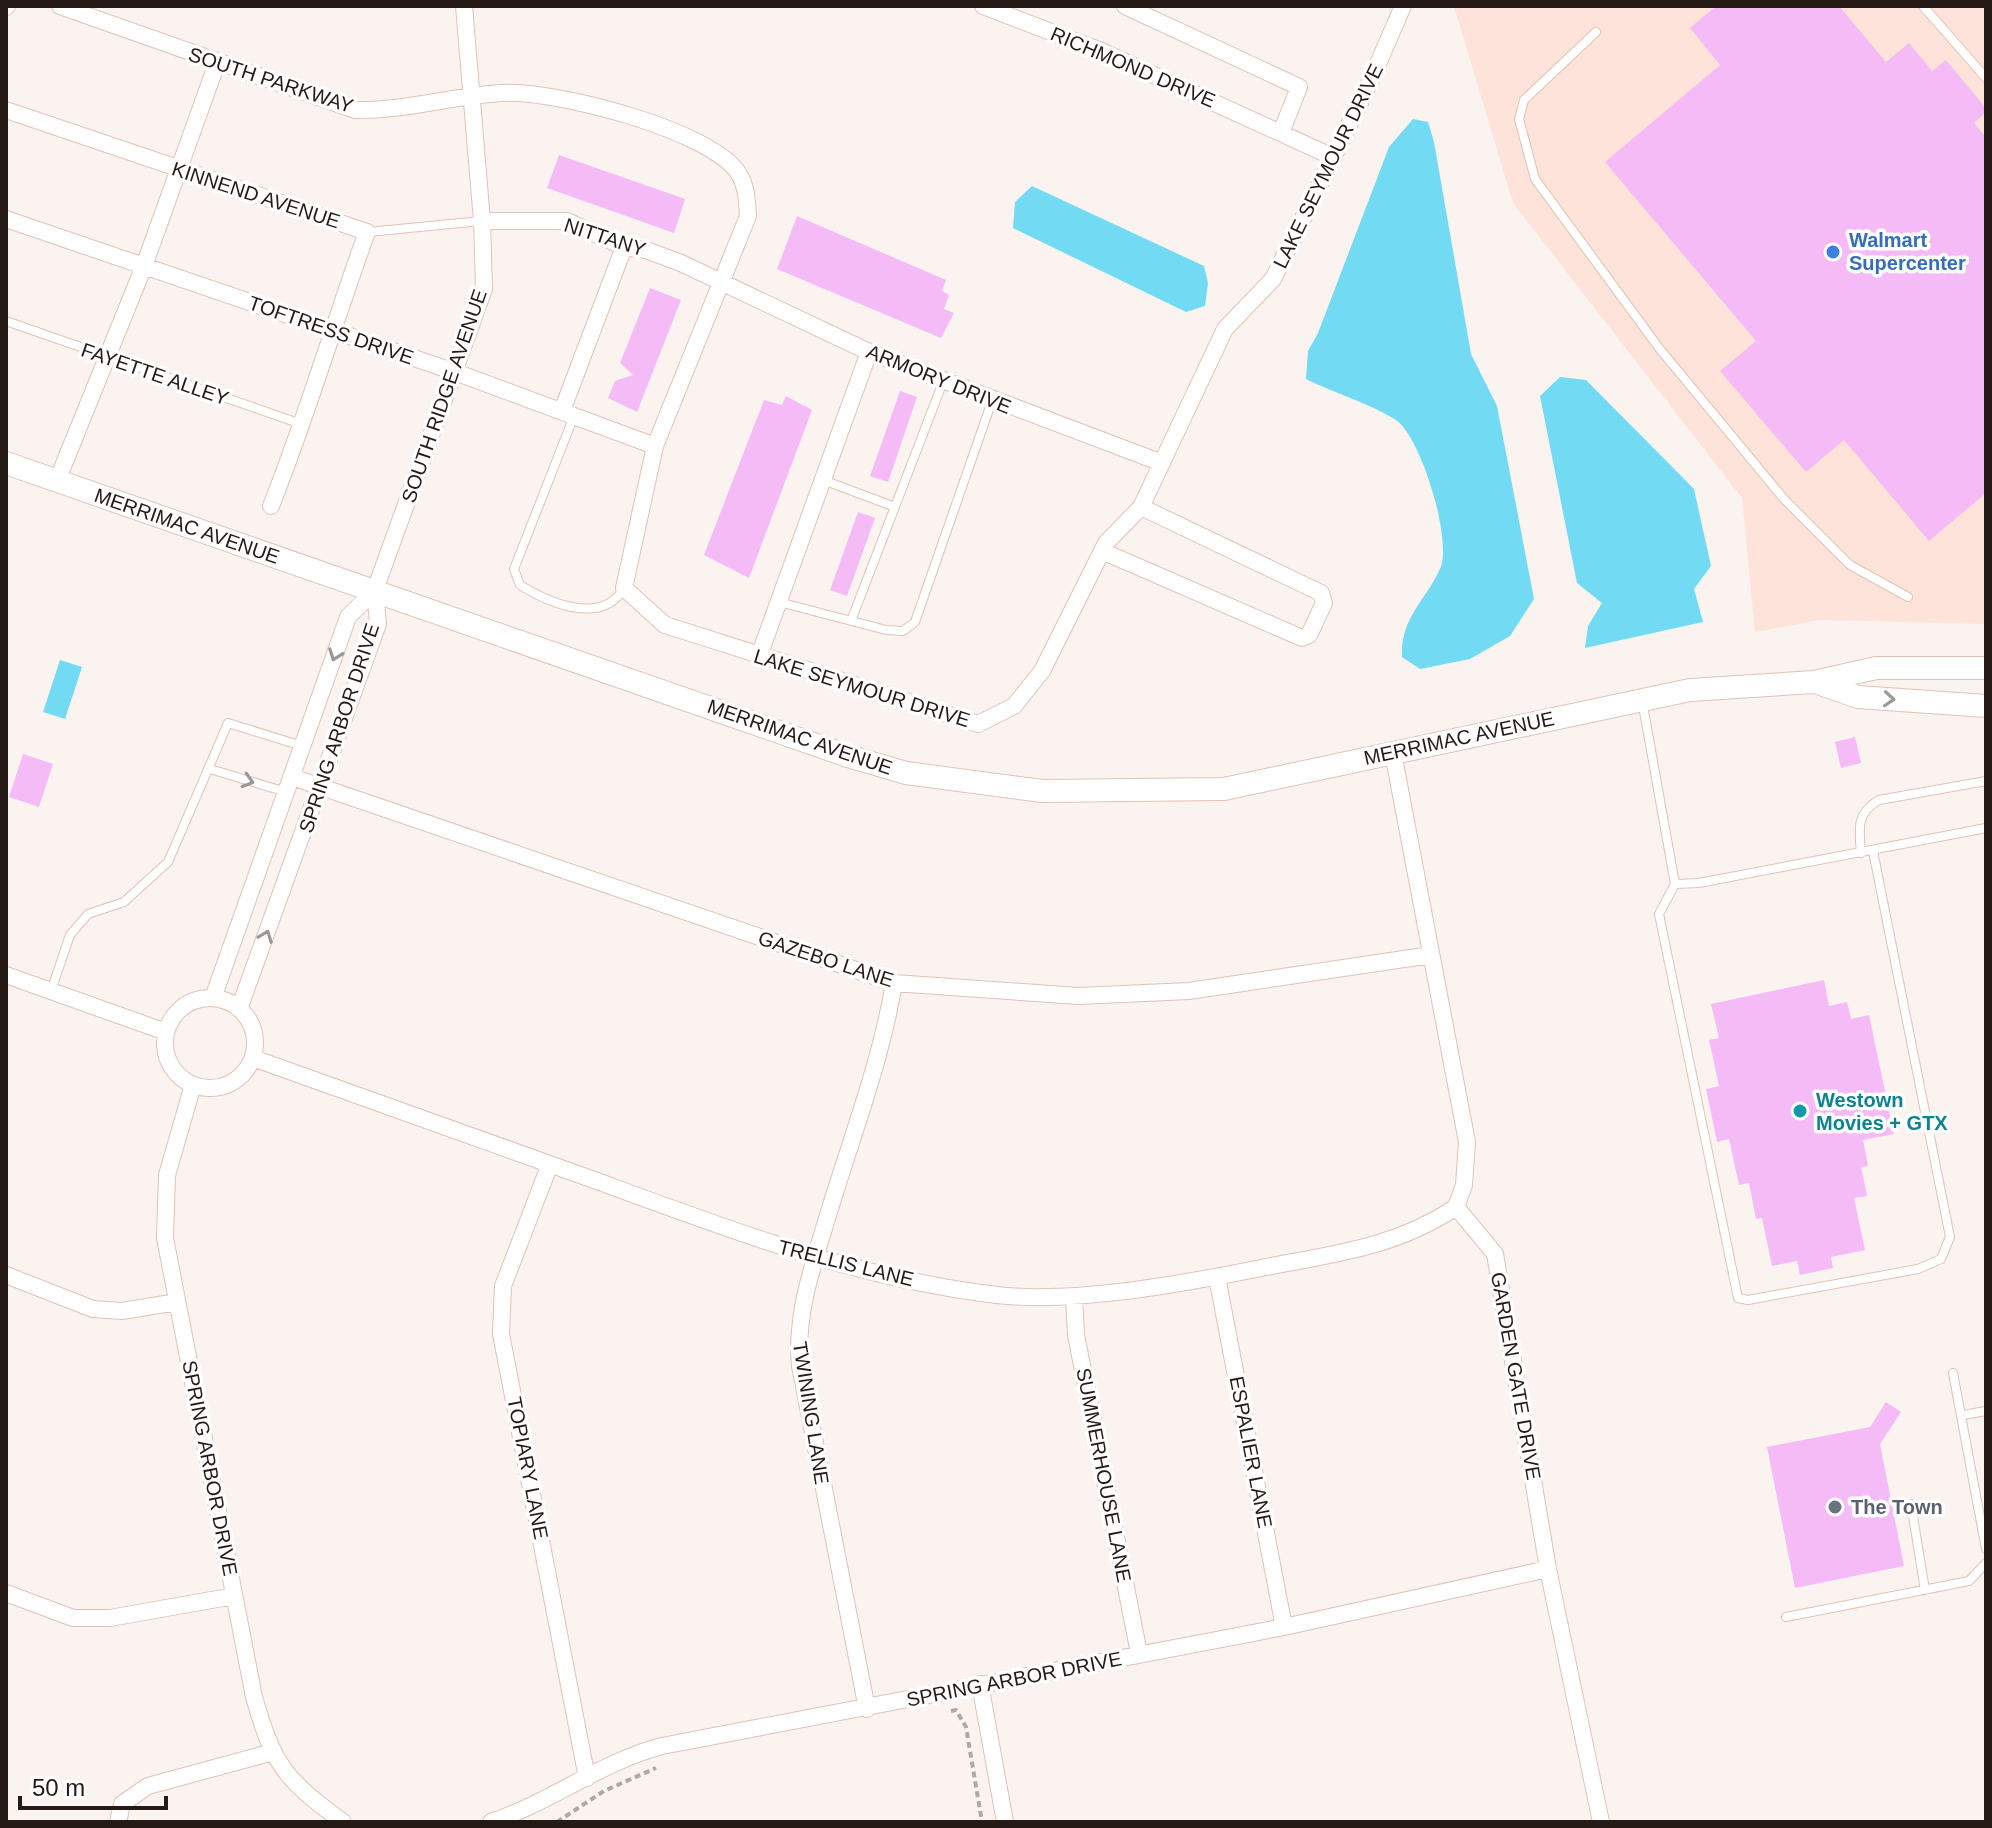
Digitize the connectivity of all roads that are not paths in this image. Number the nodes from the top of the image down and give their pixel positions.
1 (60, 6) edge
2 (464, 6) edge
3 (983, 6) edge
4 (1125, 6) edge
5 (1403, 6) edge
6 (1923, 6) edge
7 (1596, 32) dead end
8 (217, 63) junction
9 (1986, 78) edge
10 (471, 96) junction
11 (6, 110) edge
12 (1281, 133) junction
13 (1333, 157) junction
14 (178, 169) junction
15 (6, 219) edge
16 (482, 221) junction
17 (367, 232) junction
18 (624, 247) junction
19 (144, 266) junction
20 (721, 281) junction
21 (6, 321) edge
22 (331, 331) junction
23 (869, 352) junction
24 (107, 358) junction
25 (455, 372) junction
26 (943, 382) junction
27 (992, 401) junction
28 (568, 413) junction
29 (304, 425) junction
30 (655, 446) junction
31 (6, 463) edge
32 (1162, 463) junction
33 (823, 480) junction
34 (57, 481) junction
35 (271, 506) dead end
36 (895, 507) junction
37 (1141, 507) junction
38 (1102, 551) junction
39 (624, 588) junction
40 (375, 590) junction
41 (1908, 597) dead end
42 (779, 602) junction
43 (851, 621) junction
44 (759, 656) junction
45 (1986, 668) edge
46 (1814, 682) junction
47 (1641, 700) junction
48 (1986, 706) edge
49 (302, 746) junction
50 (1393, 753) junction
51 (210, 769) junction
52 (1986, 781) edge
53 (289, 784) junction
54 (322, 786) junction
55 (1986, 828) edge
56 (1873, 851) junction
57 (1861, 853) junction
58 (1675, 884) junction
59 (1431, 955) junction
60 (6, 975) edge
61 (894, 983) junction
62 (51, 991) junction
63 (213, 998) junction
64 (239, 1009) junction
65 (166, 1032) junction
66 (253, 1058) junction
67 (193, 1085) junction
68 (550, 1164) junction
69 (1456, 1207) junction
70 (816, 1255) junction
71 (6, 1275) edge
72 (1217, 1277) junction
73 (1074, 1297) junction
74 (177, 1302) junction
75 (1953, 1373) dead end
76 (1986, 1411) edge
77 (1963, 1415) junction
78 (1911, 1504) dead end
79 (1986, 1549) edge
80 (1986, 1563) edge
81 (1548, 1569) junction
82 (1925, 1590) junction
83 (6, 1593) edge
84 (234, 1596) junction
85 (1786, 1617) dead end
86 (1284, 1627) junction
87 (1139, 1653) junction
88 (980, 1684) junction
89 (867, 1709) junction
90 (273, 1752) junction
91 (587, 1778) junction
92 (335, 1820) edge
93 (118, 1822) edge
94 (491, 1822) edge
95 (1005, 1822) edge
96 (1601, 1822) edge

1 - 8 street, SOUTH PARKWAY
2 - 10 street, SOUTH RIDGE AVENUE
3 - 12 street, RICHMOND DRIVE
4 - 12 street
5 - 13 street, LAKE SEYMOUR DRIVE
6 - 9 lane
7 - 41 lane
8 - 10 street, SOUTH PARKWAY
8 - 14 street
10 - 16 street, SOUTH RIDGE AVENUE
10 - 20 street, SOUTH PARKWAY
11 - 14 street, KINNEND AVENUE
12 - 13 street, RICHMOND DRIVE
13 - 32 street, LAKE SEYMOUR DRIVE
14 - 17 street, KINNEND AVENUE
14 - 19 street
15 - 19 street, TOFTRESS DRIVE
16 - 17 lane
16 - 18 street, NITTANY
16 - 25 street, SOUTH RIDGE AVENUE
17 - 22 street, KINNEND AVENUE
18 - 20 street, NITTANY
18 - 28 street
19 - 22 street, TOFTRESS DRIVE
19 - 24 street
20 - 23 street, ARMORY DRIVE
20 - 30 street
21 - 24 lane, FAYETTE ALLEY
22 - 25 street, TOFTRESS DRIVE
22 - 29 street, KINNEND AVENUE
23 - 26 street, ARMORY DRIVE
23 - 33 street
24 - 29 lane, FAYETTE ALLEY
24 - 34 street
25 - 28 street, TOFTRESS DRIVE
25 - 40 street, SOUTH RIDGE AVENUE
26 - 27 street, ARMORY DRIVE
26 - 36 lane
27 - 32 street, ARMORY DRIVE
27 - 43 lane
28 - 30 street, TOFTRESS DRIVE
28 - 39 lane
29 - 35 street, KINNEND AVENUE
30 - 39 street
31 - 34 street, MERRIMAC AVENUE
32 - 37 street, LAKE SEYMOUR DRIVE
33 - 36 lane
33 - 42 street
34 - 40 street, MERRIMAC AVENUE
36 - 43 lane
37 - 38 street, LAKE SEYMOUR DRIVE
37 - 38 street
38 - 44 street, LAKE SEYMOUR DRIVE
39 - 44 street, LAKE SEYMOUR DRIVE
40 -> 49 street, SPRING ARBOR DRIVE
40 - 50 street, MERRIMAC AVENUE
40 - 54 street, SPRING ARBOR DRIVE
42 - 43 lane
42 - 44 street
45 - 46 street, MERRIMAC AVENUE
46 - 47 street, MERRIMAC AVENUE
46 -> 48 street, MERRIMAC AVENUE
47 - 50 street, MERRIMAC AVENUE
47 - 58 lane
49 - 51 lane
49 - 53 street, SPRING ARBOR DRIVE
50 - 59 street
51 -> 53 lane
51 - 62 lane
52 - 57 lane
53 - 54 street, GAZEBO LANE
53 - 63 street, SPRING ARBOR DRIVE
54 - 61 street, GAZEBO LANE
64 -> 54 street, SPRING ARBOR DRIVE
55 - 56 lane
56 - 57 lane
56 - 58 lane
57 - 58 lane
59 - 61 street, GAZEBO LANE
59 - 69 street
60 - 62 street
61 - 70 street, TWINING LANE
62 - 65 street
63 - 64 street
63 - 65 street
64 - 66 street
65 - 67 street
66 - 67 street
66 - 68 street, TRELLIS LANE
67 - 74 street, SPRING ARBOR DRIVE
68 - 70 street, TRELLIS LANE
68 - 91 street, TOPIARY LANE
69 - 72 street, TRELLIS LANE
69 - 81 street, GARDEN GATE DRIVE
70 - 73 street, TRELLIS LANE
70 - 89 street, TWINING LANE
71 - 74 street
72 - 73 street, TRELLIS LANE
72 - 86 street, ESPALIER LANE
73 - 87 street, SUMMERHOUSE LANE
74 - 84 street, SPRING ARBOR DRIVE
75 - 77 lane
76 - 77 lane
77 - 79 lane
78 - 82 lane
80 - 82 lane
81 - 86 street, SPRING ARBOR DRIVE
81 - 96 street, GARDEN GATE DRIVE
82 - 85 lane
83 - 84 street
84 - 90 street, SPRING ARBOR DRIVE
86 - 87 street, SPRING ARBOR DRIVE
87 - 88 street, SPRING ARBOR DRIVE
88 - 89 street, SPRING ARBOR DRIVE
88 - 95 street
89 - 91 street, SPRING ARBOR DRIVE
90 - 92 street, SPRING ARBOR DRIVE
90 - 93 street
91 - 94 street, SPRING ARBOR DRIVE

